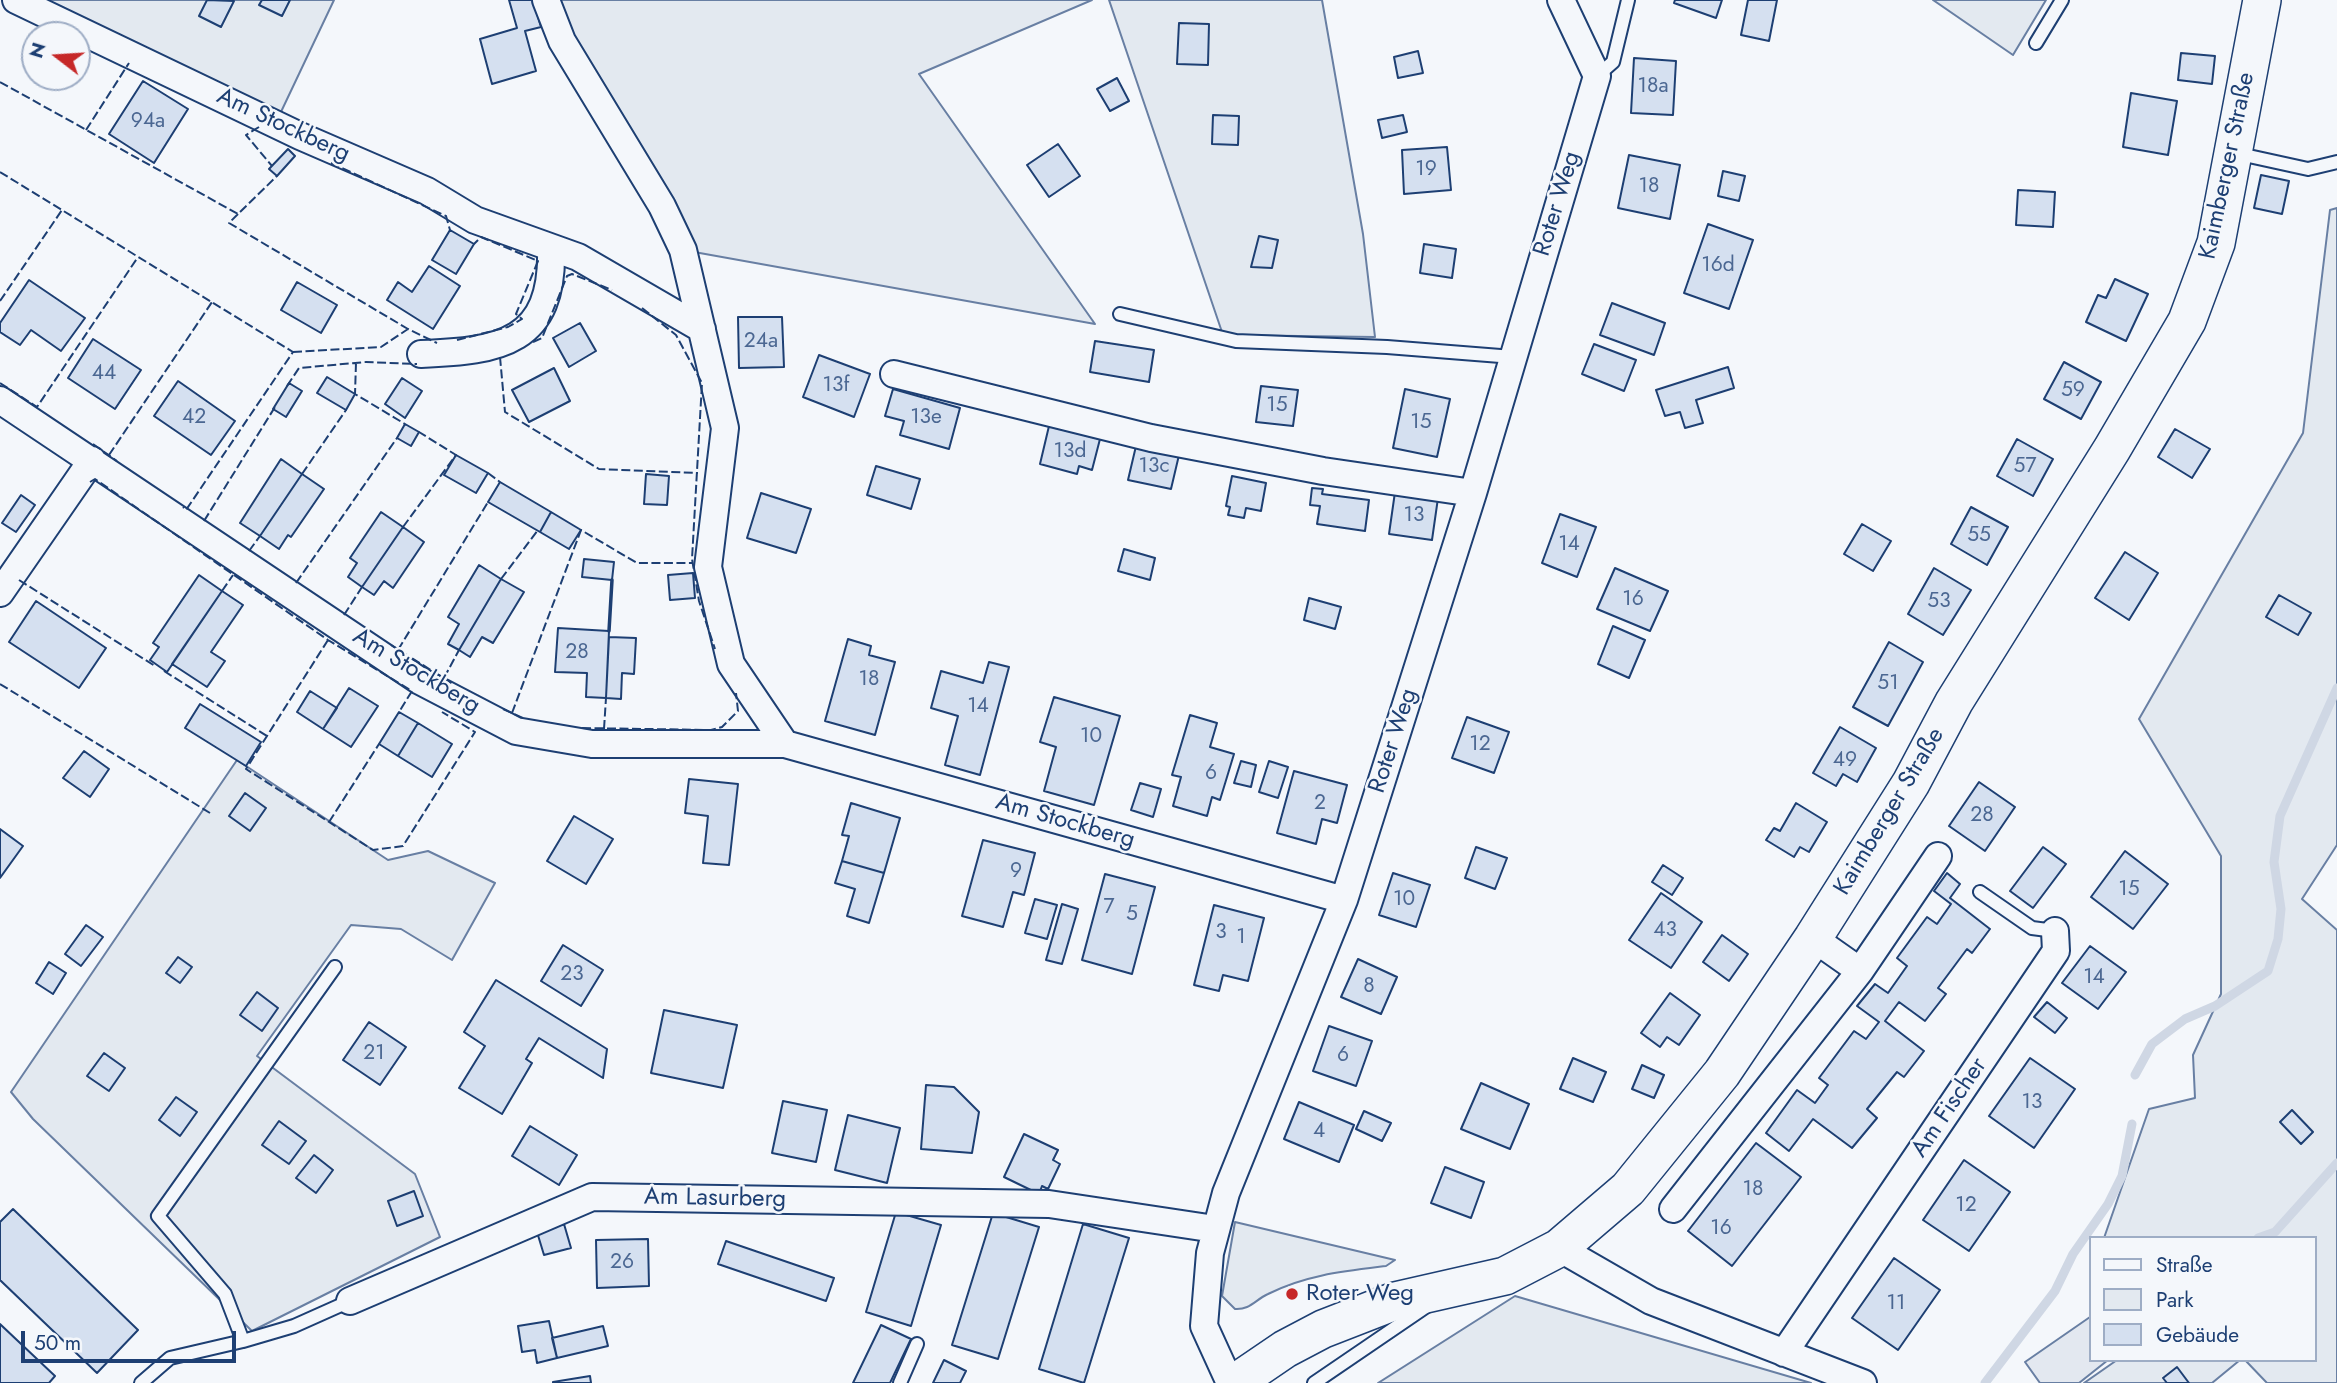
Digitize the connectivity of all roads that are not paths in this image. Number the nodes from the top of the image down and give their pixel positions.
1 (16, 0) edge
2 (546, 0) edge
3 (1561, 0) edge
4 (1628, 0) edge
5 (2062, 0) edge
6 (2262, 0) edge
7 (2036, 43) dead end
8 (1597, 76) junction
9 (2235, 153) junction
10 (2337, 162) edge
11 (551, 248) junction
12 (1120, 314) dead end
13 (702, 329) junction
14 (421, 354) dead end
15 (1513, 357) junction
16 (894, 374) dead end
17 (0, 400) edge
18 (92, 460) junction
19 (1472, 493) junction
20 (0, 593) edge
21 (785, 744) junction
22 (1938, 856) dead end
23 (1980, 892) dead end
24 (1344, 900) junction
25 (2055, 931) joint
26 (1813, 939) junction
27 (335, 967) dead end
28 (1860, 971) junction
29 (1673, 1209) dead end
30 (1215, 1229) junction
31 (1559, 1248) junction
32 (1454, 1288) junction
33 (350, 1301) joint
34 (243, 1341) junction
35 (917, 1344) dead end
36 (1784, 1353) junction
37 (141, 1383) edge
38 (900, 1383) edge
39 (1230, 1383) edge
40 (1236, 1383) edge
41 (1314, 1383) edge
42 (1863, 1383) edge

1 - 11 street, Am Stockberg
2 - 13 street
3 - 8 street
4 - 8 lane
5 - 7 lane
6 - 9 main road, Kaimberger Straße
8 - 15 street, Roter Weg
9 - 10 lane
9 - 26 main road, Kaimberger Straße
11 - 13 street, Am Stockberg
11 - 14 street
12 - 15 lane
13 - 21 street
15 - 19 street, Roter Weg
16 - 19 street
17 - 18 street, Am Stockberg
18 - 20 street
18 - 21 street, Am Stockberg
19 - 24 street, Roter Weg
21 - 24 street, Am Stockberg
22 - 28 street
23 - 25 lane, Am Fischer
24 - 30 street, Roter Weg
25 - 36 street, Am Fischer
26 - 28 street
26 - 31 main road, Kaimberger Straße
27 - 34 lane
28 - 29 street
30 - 33 street, Am Lasurberg
30 - 39 street, Roter Weg
31 - 32 main road, Kaimberger Straße
31 - 36 street
32 - 40 main road, Kaimberger Straße
32 - 41 lane
33 - 34 lane, Am Lasurberg
34 - 37 lane, Am Lasurberg
35 - 38 lane
36 - 42 street

